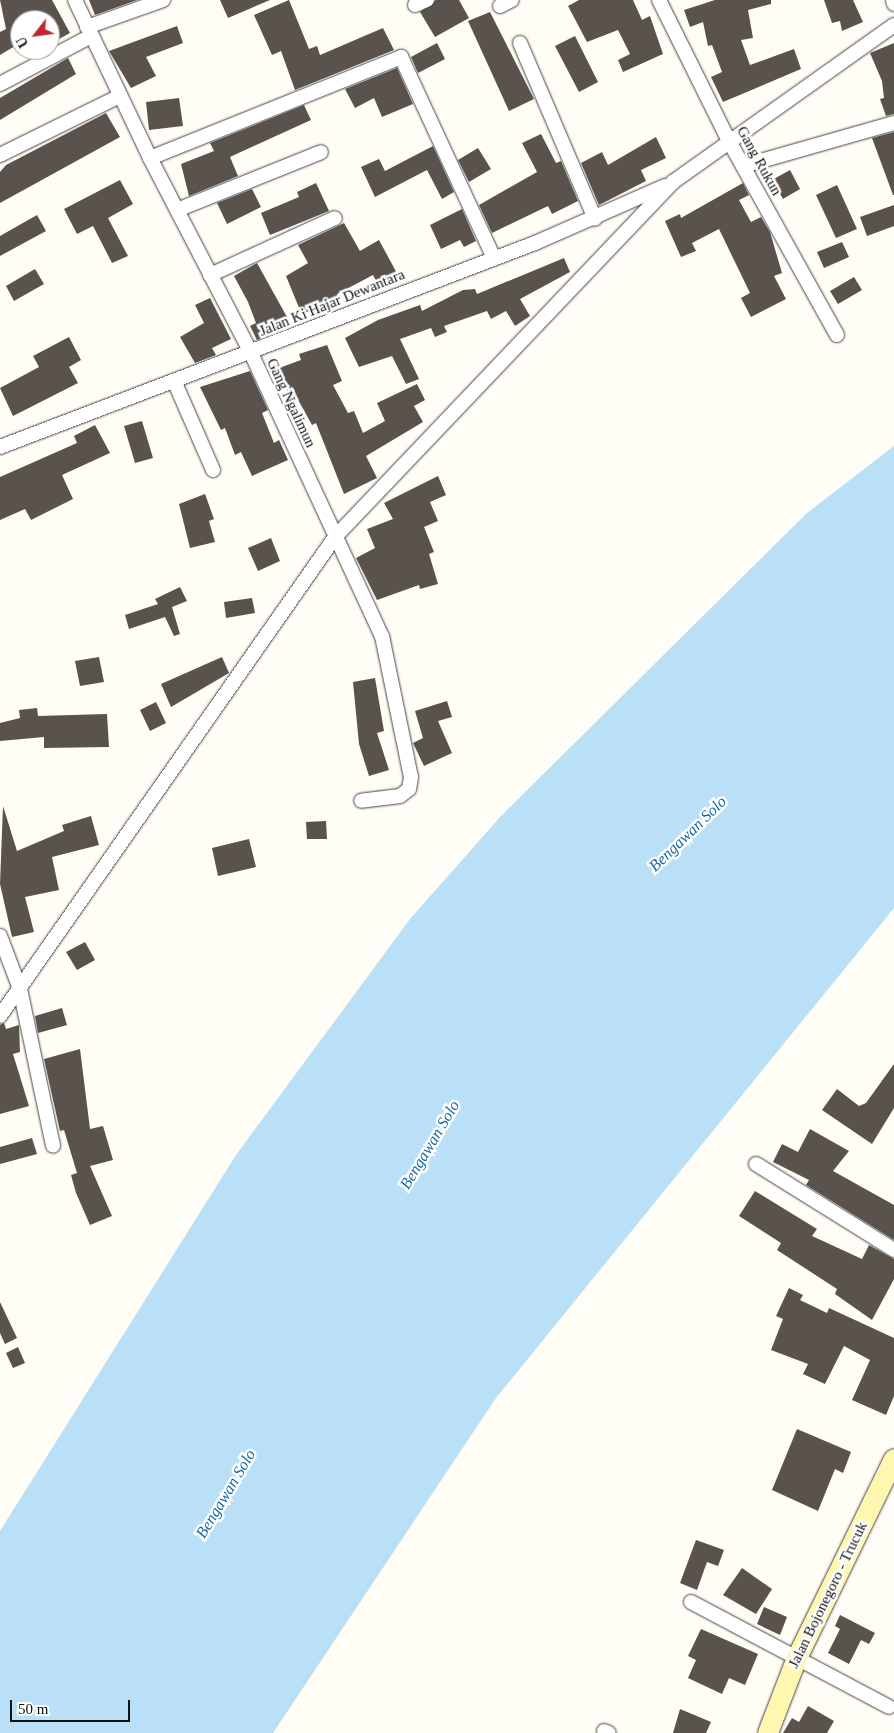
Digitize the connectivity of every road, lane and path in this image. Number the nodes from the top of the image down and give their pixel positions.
1 (75, 0) edge
2 (163, 0) edge
3 (659, 0) edge
4 (893, 0) edge
5 (894, 4) edge
6 (894, 25) edge
7 (89, 32) junction
8 (520, 43) dead end
9 (0, 84) edge
10 (120, 96) junction
11 (894, 123) edge
12 (729, 141) junction
13 (320, 152) dead end
14 (0, 155) edge
15 (150, 158) junction
16 (743, 166) junction
17 (673, 182) junction
18 (176, 210) junction
19 (336, 218) dead end
20 (595, 219) junction
21 (494, 258) junction
22 (210, 275) junction
23 (837, 335) dead end
24 (250, 354) junction
25 (175, 383) junction
26 (0, 447) edge
27 (214, 470) dead end
28 (335, 537) junction
29 (361, 801) dead end
30 (0, 936) edge
31 (20, 989) junction
32 (0, 1016) edge
33 (53, 1146) dead end
34 (756, 1164) dead end
35 (894, 1250) edge
36 (894, 1459) edge
37 (691, 1602) dead end
38 (796, 1658) junction
39 (889, 1707) dead end
40 (768, 1733) edge

1 - 7 street, Gang Ngalimun
2 - 7 street
3 - 12 street, Gang Rukun
4 - 5 street
6 - 12 street
7 - 9 street
7 - 10 street, Gang Ngalimun
8 - 20 street
10 - 14 street
10 - 15 street, Gang Ngalimun
11 - 16 street
12 - 16 street, Gang Rukun
12 - 17 street
13 - 18 street
15 - 18 street, Gang Ngalimun
15 - 21 street
16 - 23 street, Gang Rukun
17 - 20 street, Jalan Ki Hajar Dewantara
17 - 28 street
18 - 22 street, Gang Ngalimun
19 - 22 street
20 - 21 street, Jalan Ki Hajar Dewantara
21 - 24 street, Jalan Ki Hajar Dewantara
22 - 24 street, Gang Ngalimun
24 - 25 street, Jalan Ki Hajar Dewantara
24 - 28 street, Gang Ngalimun
25 - 26 street, Jalan Ki Hajar Dewantara
25 - 27 street
28 - 29 street, Gang Ngalimun
28 - 31 street
30 - 31 street
31 - 32 street
31 - 33 street
34 - 35 street
36 - 38 street, Jalan Bojonegoro - Trucuk
37 - 38 street
38 - 39 street
38 - 40 street, Jalan Bojonegoro - Trucuk

